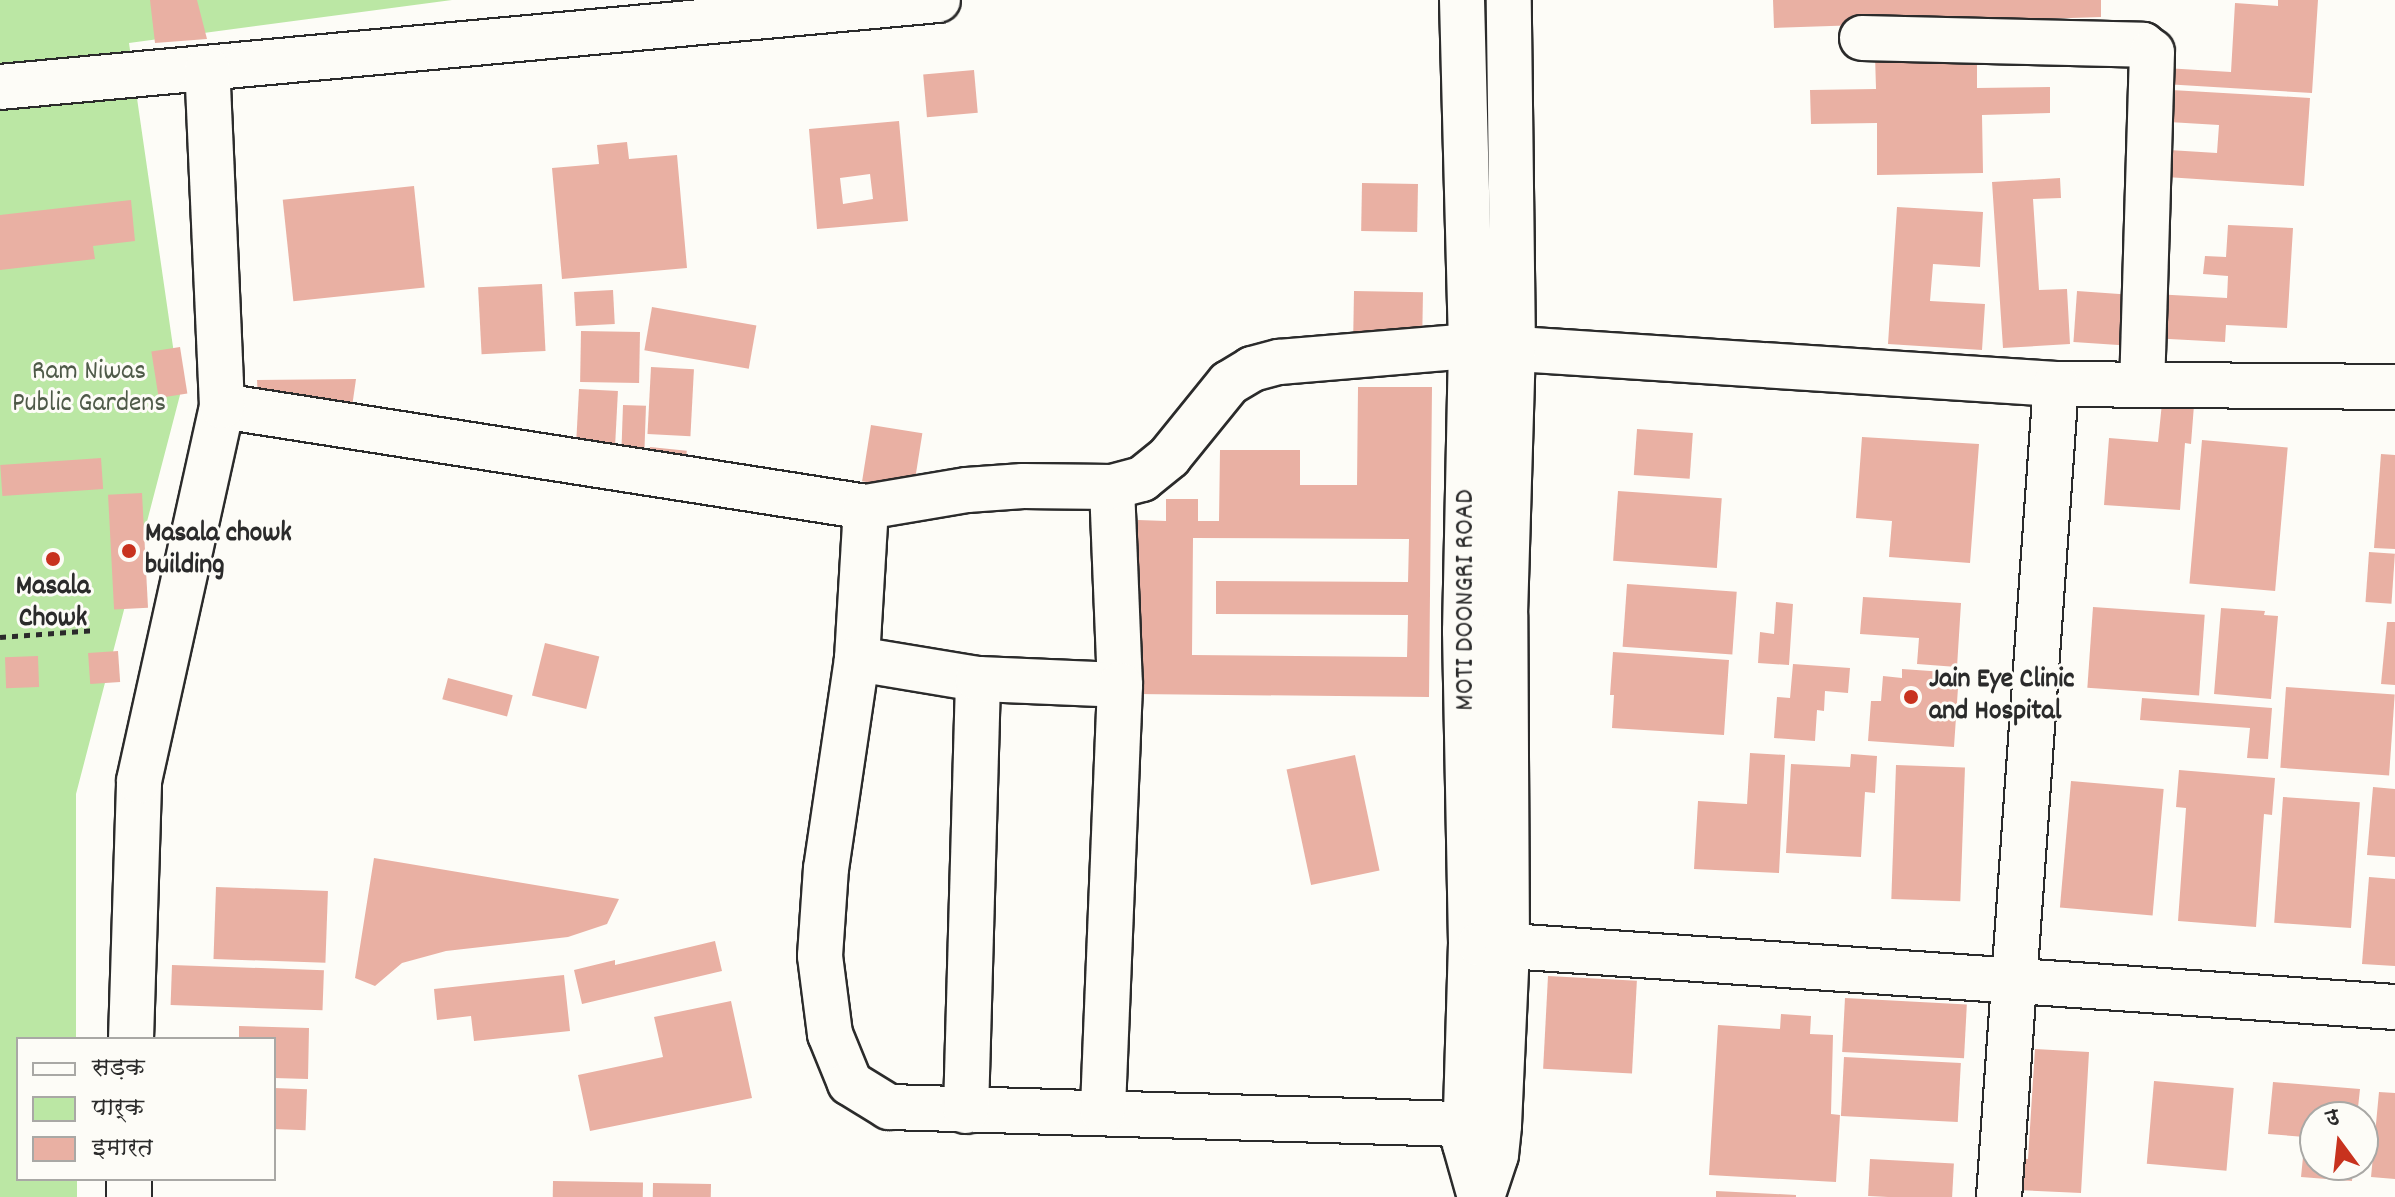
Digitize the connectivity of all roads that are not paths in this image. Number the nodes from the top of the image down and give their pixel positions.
1 (938, 0) edge
2 (1462, 0) edge
3 (1509, 0) edge
4 (1862, 38) dead end
5 (207, 69) junction
6 (0, 87) edge
7 (1492, 348) junction
8 (2056, 384) junction
9 (2142, 385) junction
10 (2395, 387) edge
11 (222, 406) junction
12 (1112, 487) junction
13 (866, 507) junction
14 (857, 659) junction
15 (978, 679) junction
16 (1120, 685) junction
17 (1489, 944) junction
18 (2013, 978) junction
19 (2395, 1007) edge
20 (131, 1037) edge
21 (966, 1111) junction
22 (1103, 1112) junction
23 (1483, 1124) junction
24 (1481, 1197) edge
25 (1999, 1197) edge

1 - 5 street
2 - 7 street, MOTI DOONGRI ROAD
3 - 7 street, MOTI DOONGRI ROAD
4 - 9 street
5 - 6 street
5 - 11 street
7 - 8 street
7 - 12 street
7 - 17 street, MOTI DOONGRI ROAD
8 - 9 street
8 - 18 street
9 - 10 street
11 - 13 street
11 - 20 street
12 - 13 street
12 - 16 street
13 - 14 street
14 - 15 street
14 - 21 street
15 - 16 street
15 - 21 street
16 - 22 street
17 - 18 street
17 - 23 street, MOTI DOONGRI ROAD
18 - 19 street
18 - 25 street
21 - 22 street
22 - 23 street
23 - 24 street, MOTI DOONGRI ROAD

